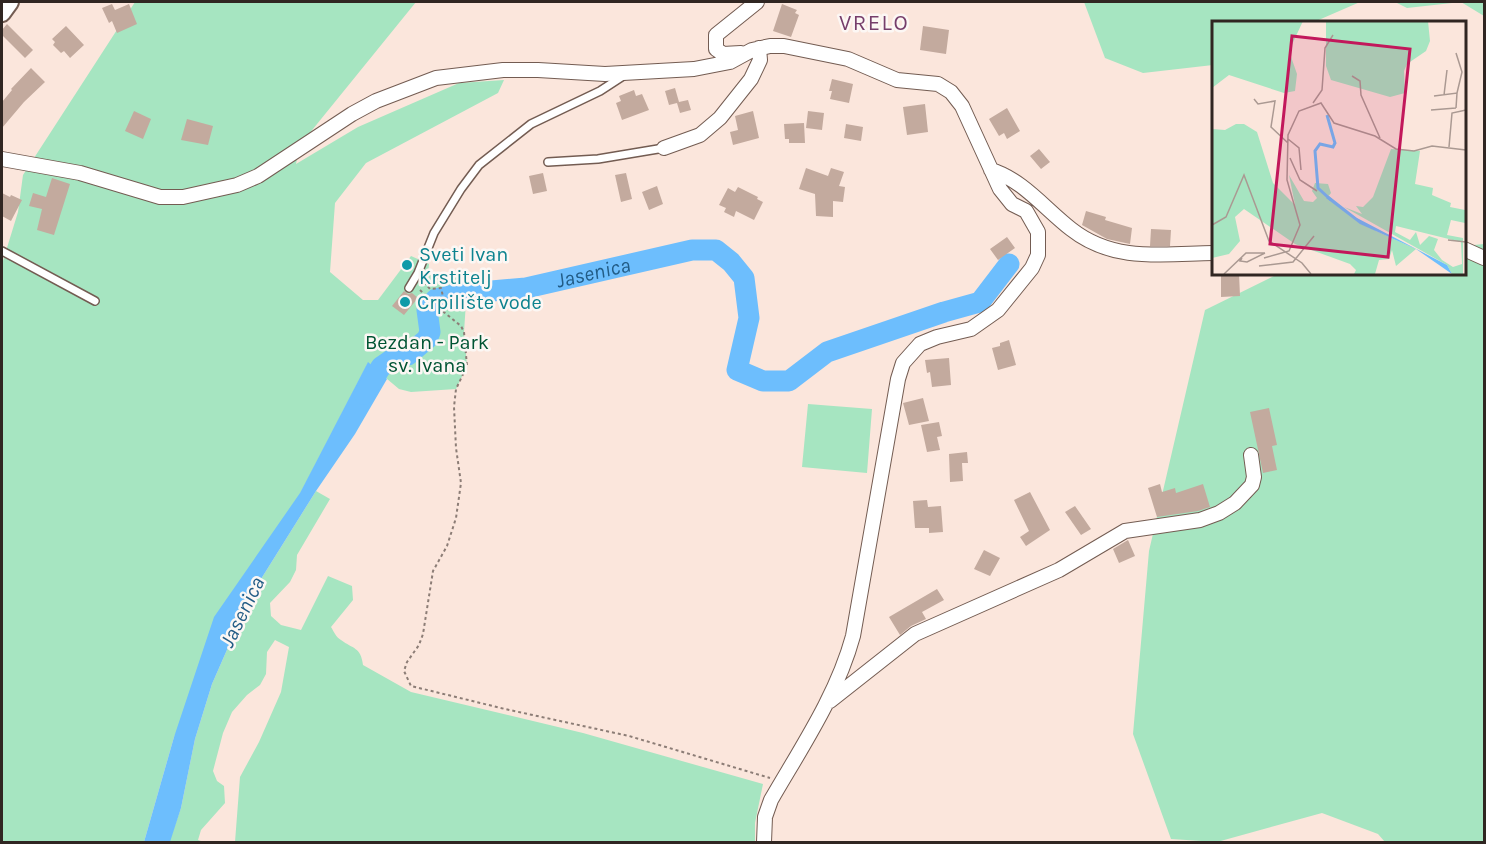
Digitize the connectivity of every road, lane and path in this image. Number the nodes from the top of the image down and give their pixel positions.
1 (10, 2) edge
2 (757, 2) edge
3 (2, 13) edge
4 (759, 48) junction
5 (744, 53) junction
6 (627, 74) junction
7 (664, 148) joint
8 (2, 159) edge
9 (548, 162) dead end
10 (991, 170) junction
11 (1465, 249) edge
12 (2, 251) edge
13 (1212, 253) edge
14 (1485, 258) edge
15 (411, 286) joint
16 (430, 289) dead end
17 (428, 298) dead end
18 (95, 301) dead end
19 (1251, 455) dead end
20 (824, 706) junction
21 (781, 782) junction
22 (764, 843) edge

1 - 3 street
2 - 5 street
4 - 5 street
4 - 7 street
4 - 10 street
5 - 6 street
6 - 8 street
6 - 15 lane
7 - 9 lane
10 - 13 street
10 - 20 street
11 - 14 street
12 - 18 lane
15 - 17 path
16 - 21 path
19 - 20 street
20 - 21 street
21 - 22 street

